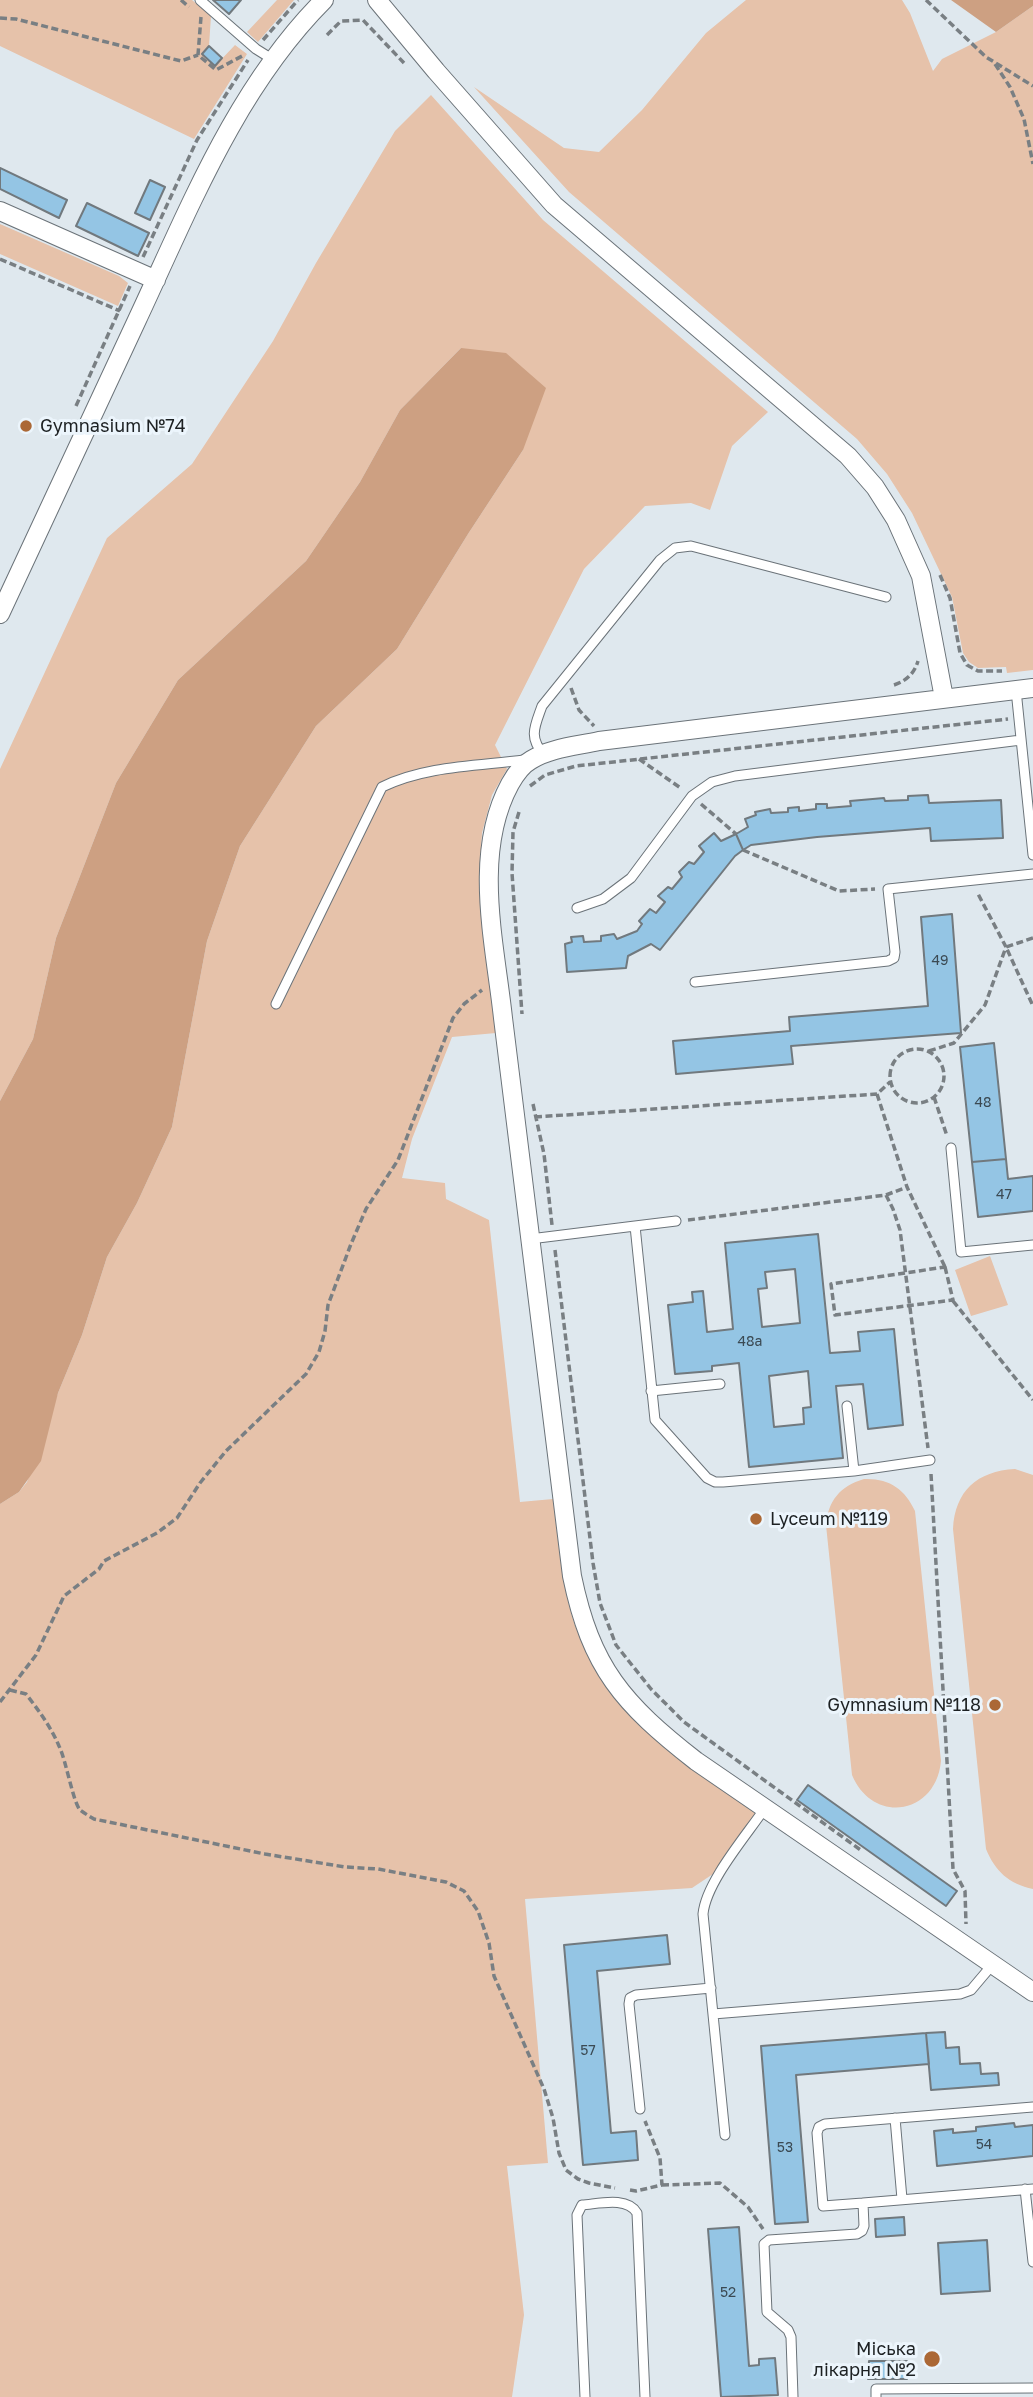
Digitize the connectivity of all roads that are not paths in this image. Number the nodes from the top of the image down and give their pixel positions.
1 (200, 0) edge
2 (324, 0) edge
3 (377, 0) edge
4 (272, 59) junction
5 (0, 211) edge
6 (156, 280) junction
7 (886, 597) dead end
8 (0, 614) edge
9 (1024, 689) edge
10 (944, 698) junction
11 (1021, 740) junction
12 (537, 757) junction
13 (1033, 855) edge
14 (1033, 874) edge
15 (577, 908) dead end
16 (695, 982) dead end
17 (276, 1004) dead end
18 (951, 1148) road end
19 (676, 1221) dead end
20 (635, 1226) junction
21 (530, 1238) junction
22 (1033, 1245) edge
23 (720, 1384) dead end
24 (651, 1391) junction
25 (847, 1406) dead end
26 (930, 1460) dead end
27 (854, 1471) junction
28 (765, 1808) junction
29 (993, 1964) junction
30 (710, 1988) junction
31 (1033, 1992) edge
32 (713, 2014) junction
33 (1033, 2107) edge
34 (640, 2109) road end
35 (895, 2118) junction
36 (725, 2135) dead end
37 (1029, 2189) edge
38 (902, 2199) junction
39 (863, 2203) junction
40 (1033, 2262) edge
41 (1033, 2388) edge
42 (585, 2397) edge
43 (645, 2397) edge
44 (793, 2397) edge
45 (876, 2397) edge

1 - 4 lane
2 - 4 street
3 - 10 street
4 - 6 street
5 - 6 street
6 - 8 street
7 - 12 lane
9 - 10 street
9 - 11 lane
10 - 12 street
11 - 13 lane
11 - 15 lane
12 - 17 lane
12 - 21 street
14 - 16 lane
18 - 22 lane
19 - 20 lane
20 - 21 lane
20 - 24 lane
21 - 28 street
23 - 24 lane
24 - 27 lane
25 - 27 lane
26 - 27 lane
28 - 29 street
28 - 30 lane
29 - 31 street
29 - 32 lane
30 - 32 lane
30 - 34 lane
32 - 36 lane
33 - 35 lane
35 - 38 lane
35 - 39 lane
37 - 38 lane
37 - 40 lane
38 - 39 lane
39 - 44 lane
41 - 45 lane
42 - 43 lane

